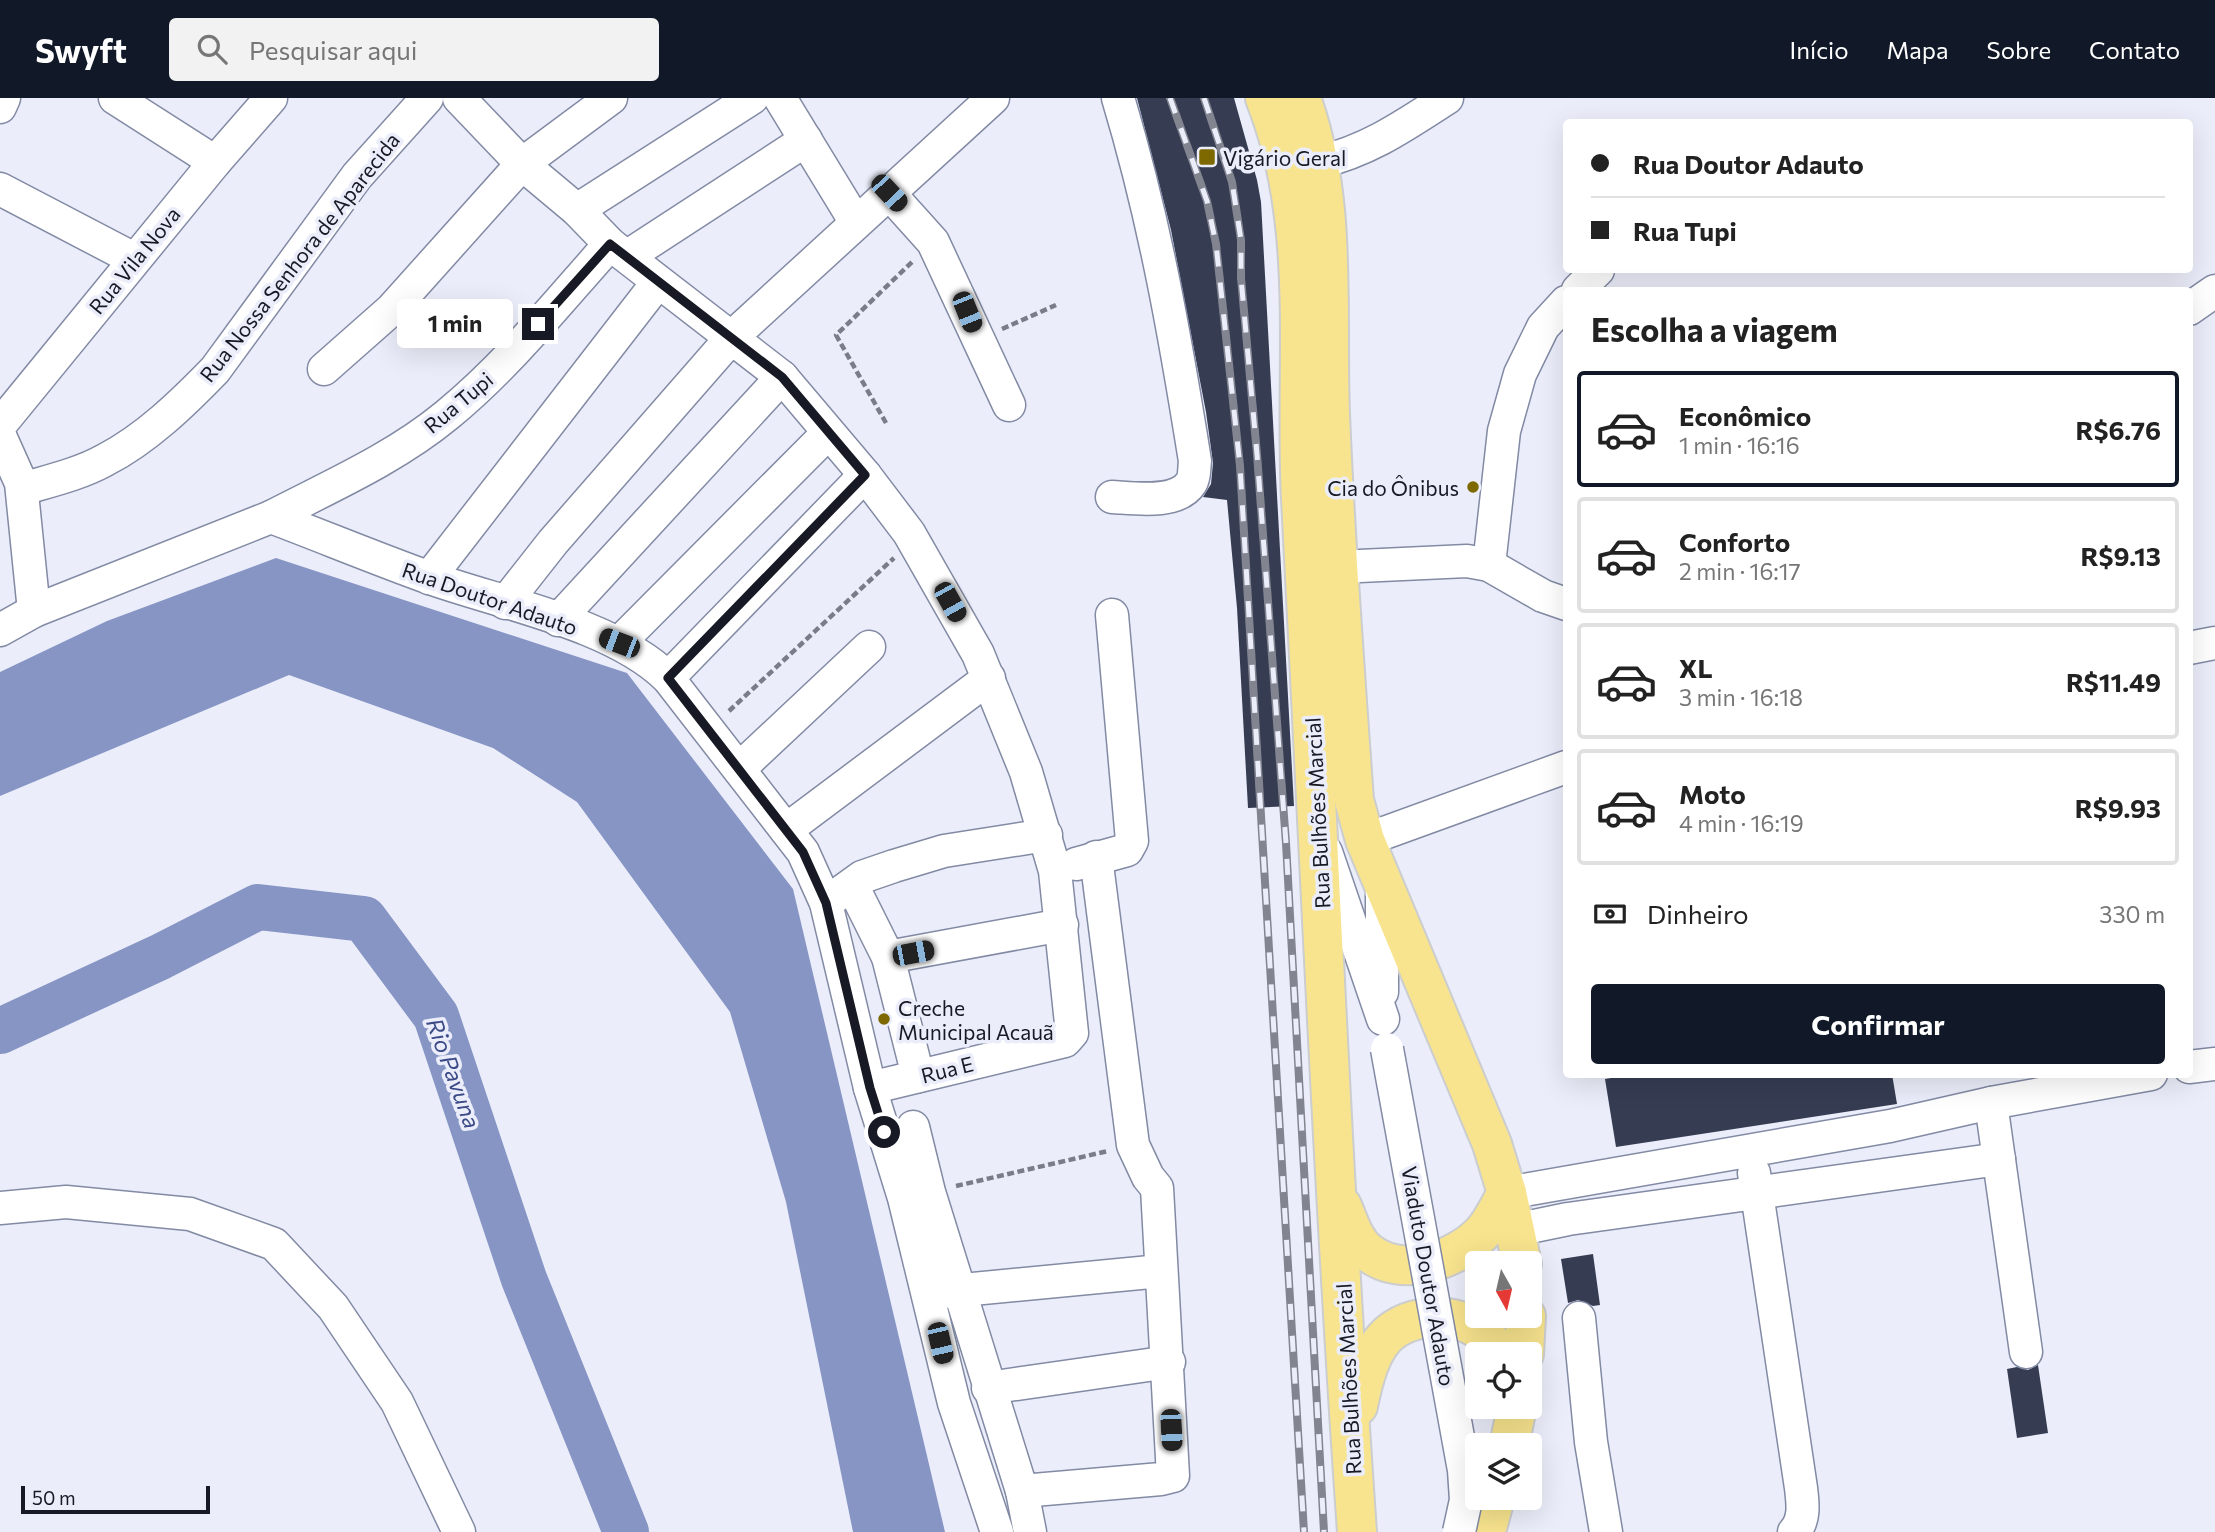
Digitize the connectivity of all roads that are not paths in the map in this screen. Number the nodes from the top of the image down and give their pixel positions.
1 (4, 98) edge
2 (116, 98) edge
3 (271, 98) edge
4 (426, 98) edge
5 (458, 98) edge
6 (611, 98) edge
7 (752, 98) edge
8 (780, 98) edge
9 (1118, 98) edge
10 (1265, 98) edge
11 (1301, 98) edge
12 (1447, 98) edge
13 (976, 103) edge
14 (0, 107) edge
15 (155, 108) edge
16 (806, 140) junction
17 (215, 162) junction
18 (1320, 162) junction
19 (522, 164) junction
20 (0, 189) edge
21 (889, 193) junction
22 (577, 210) junction
23 (855, 221) junction
24 (619, 250) junction
25 (134, 260) junction
26 (1595, 273) edge
27 (658, 282) junction
28 (1581, 287) edge
29 (2215, 291) edge
30 (1563, 305) edge
31 (2193, 306) edge
32 (732, 337) junction
33 (324, 369) dead end
34 (782, 377) junction
35 (1009, 405) dead end
36 (0, 425) edge
37 (828, 433) junction
38 (0, 436) edge
39 (865, 475) junction
40 (22, 489) junction
41 (1112, 497) dead end
42 (271, 517) junction
43 (1489, 565) junction
44 (1338, 567) junction
45 (429, 578) junction
46 (505, 603) junction
47 (1563, 603) edge
48 (34, 611) junction
49 (1112, 615) dead end
50 (558, 620) junction
51 (1326, 626) junction
52 (0, 630) edge
53 (619, 643) junction
54 (2215, 643) edge
55 (2193, 647) edge
56 (869, 648) dead end
57 (668, 678) junction
58 (989, 678) junction
59 (1563, 768) edge
60 (739, 769) junction
61 (1316, 824) junction
62 (786, 830) junction
63 (1046, 835) junction
64 (1365, 840) junction
65 (1096, 858) junction
66 (1055, 871) junction
67 (1381, 881) junction
68 (852, 885) junction
69 (826, 903) junction
70 (1062, 925) junction
71 (888, 957) junction
72 (1385, 1034) junction
73 (2215, 1064) edge
74 (2193, 1067) edge
75 (918, 1076) junction
76 (2129, 1078) edge
77 (870, 1088) junction
78 (1992, 1103) junction
79 (913, 1127) dead end
80 (1751, 1151) junction
81 (1999, 1159) junction
82 (1507, 1193) junction
83 (1757, 1193) junction
84 (1337, 1194) junction
85 (0, 1208) edge
86 (1519, 1247) edge
87 (1161, 1271) junction
88 (960, 1290) junction
89 (929, 1293) junction
90 (1579, 1318) dead end
91 (1490, 1342) edge
92 (2026, 1352) dead end
93 (1168, 1362) junction
94 (988, 1388) junction
95 (1351, 1445) junction
96 (1022, 1491) junction
97 (1492, 1510) edge
98 (459, 1532) edge
99 (997, 1532) edge
100 (1030, 1532) edge
101 (1357, 1532) edge
102 (1459, 1532) edge
103 (1486, 1532) edge
104 (1606, 1532) edge
105 (1794, 1532) edge

1 - 14 street
2 - 15 street
3 - 17 street, Rua Vila Nova
4 - 40 street, Rua Nossa Senhora de Aparecida
5 - 19 street
6 - 19 street
7 - 22 street
8 - 16 street
9 - 41 street
10 - 51 main road, Rua Bulhões Marcial
11 - 18 main road, Rua Bulhões Marcial
12 - 18 street
13 - 21 street
15 - 17 street
16 - 23 street
16 - 24 street, Rua Tupi
17 - 25 street, Rua Vila Nova
18 - 44 main road, Rua Bulhões Marcial
19 - 22 street
19 - 33 street
20 - 25 street
21 - 23 street
21 - 35 street
22 - 24 street
23 - 32 street
24 - 27 street
24 - 42 street, Rua Tupi
25 - 36 street, Rua Vila Nova
26 - 28 street
27 - 32 street
27 - 45 street
29 - 31 street
30 - 43 street
32 - 34 street
32 - 46 street
34 - 37 street
34 - 50 street
37 - 39 street
37 - 53 street
38 - 40 street
39 - 57 street
39 - 58 street
40 - 48 street
42 - 45 street, Rua Doutor Adauto
42 - 48 street
43 - 44 street
43 - 47 street
44 - 51 main road, Rua Bulhões Marcial
45 - 46 street, Rua Doutor Adauto
46 - 50 street, Rua Doutor Adauto
48 - 52 street
49 - 65 street
50 - 53 street, Rua Doutor Adauto
51 - 61 main road, Rua Bulhões Marcial
51 - 64 main road, Rua Bulhões Marcial
53 - 57 street, Rua Doutor Adauto
54 - 55 street
56 - 60 street
57 - 60 street, Rua Doutor Adauto
58 - 62 street
58 - 63 street
59 - 64 street
60 - 62 street, Rua Doutor Adauto
61 - 72 street, Viaduto Doutor Adauto
61 - 84 main road, Rua Bulhões Marcial
62 - 69 street, Rua Doutor Adauto
63 - 66 street
63 - 68 street
64 - 67 main road, Rua Bulhões Marcial
65 - 66 street
65 - 87 street
66 - 70 street
67 - 72 street, Viaduto Doutor Adauto
67 - 82 main road, Rua Bulhões Marcial
68 - 69 street
68 - 71 street
69 - 77 street, Rua Doutor Adauto
70 - 71 street
70 - 75 street, Rua E
71 - 75 street
72 - 102 street, Viaduto Doutor Adauto, bridge
73 - 74 street
75 - 77 street, Rua E
76 - 78 street
77 - 89 street, Rua Doutor Adauto
78 - 80 street
78 - 81 street
79 - 88 street
80 - 82 street
80 - 83 street
81 - 83 street
81 - 92 street
82 - 84 main road
82 - 86 main road, Rua Bulhões Marcial
83 - 86 street
83 - 105 street
84 - 95 main road, Rua Bulhões Marcial
85 - 98 street
87 - 88 street
87 - 93 street
88 - 89 street
88 - 94 street
89 - 99 street, Rua Doutor Adauto
90 - 104 street
91 - 95 main road
93 - 94 street
93 - 96 street
94 - 96 street
95 - 101 main road, Rua Bulhões Marcial
96 - 100 street
97 - 103 main road

